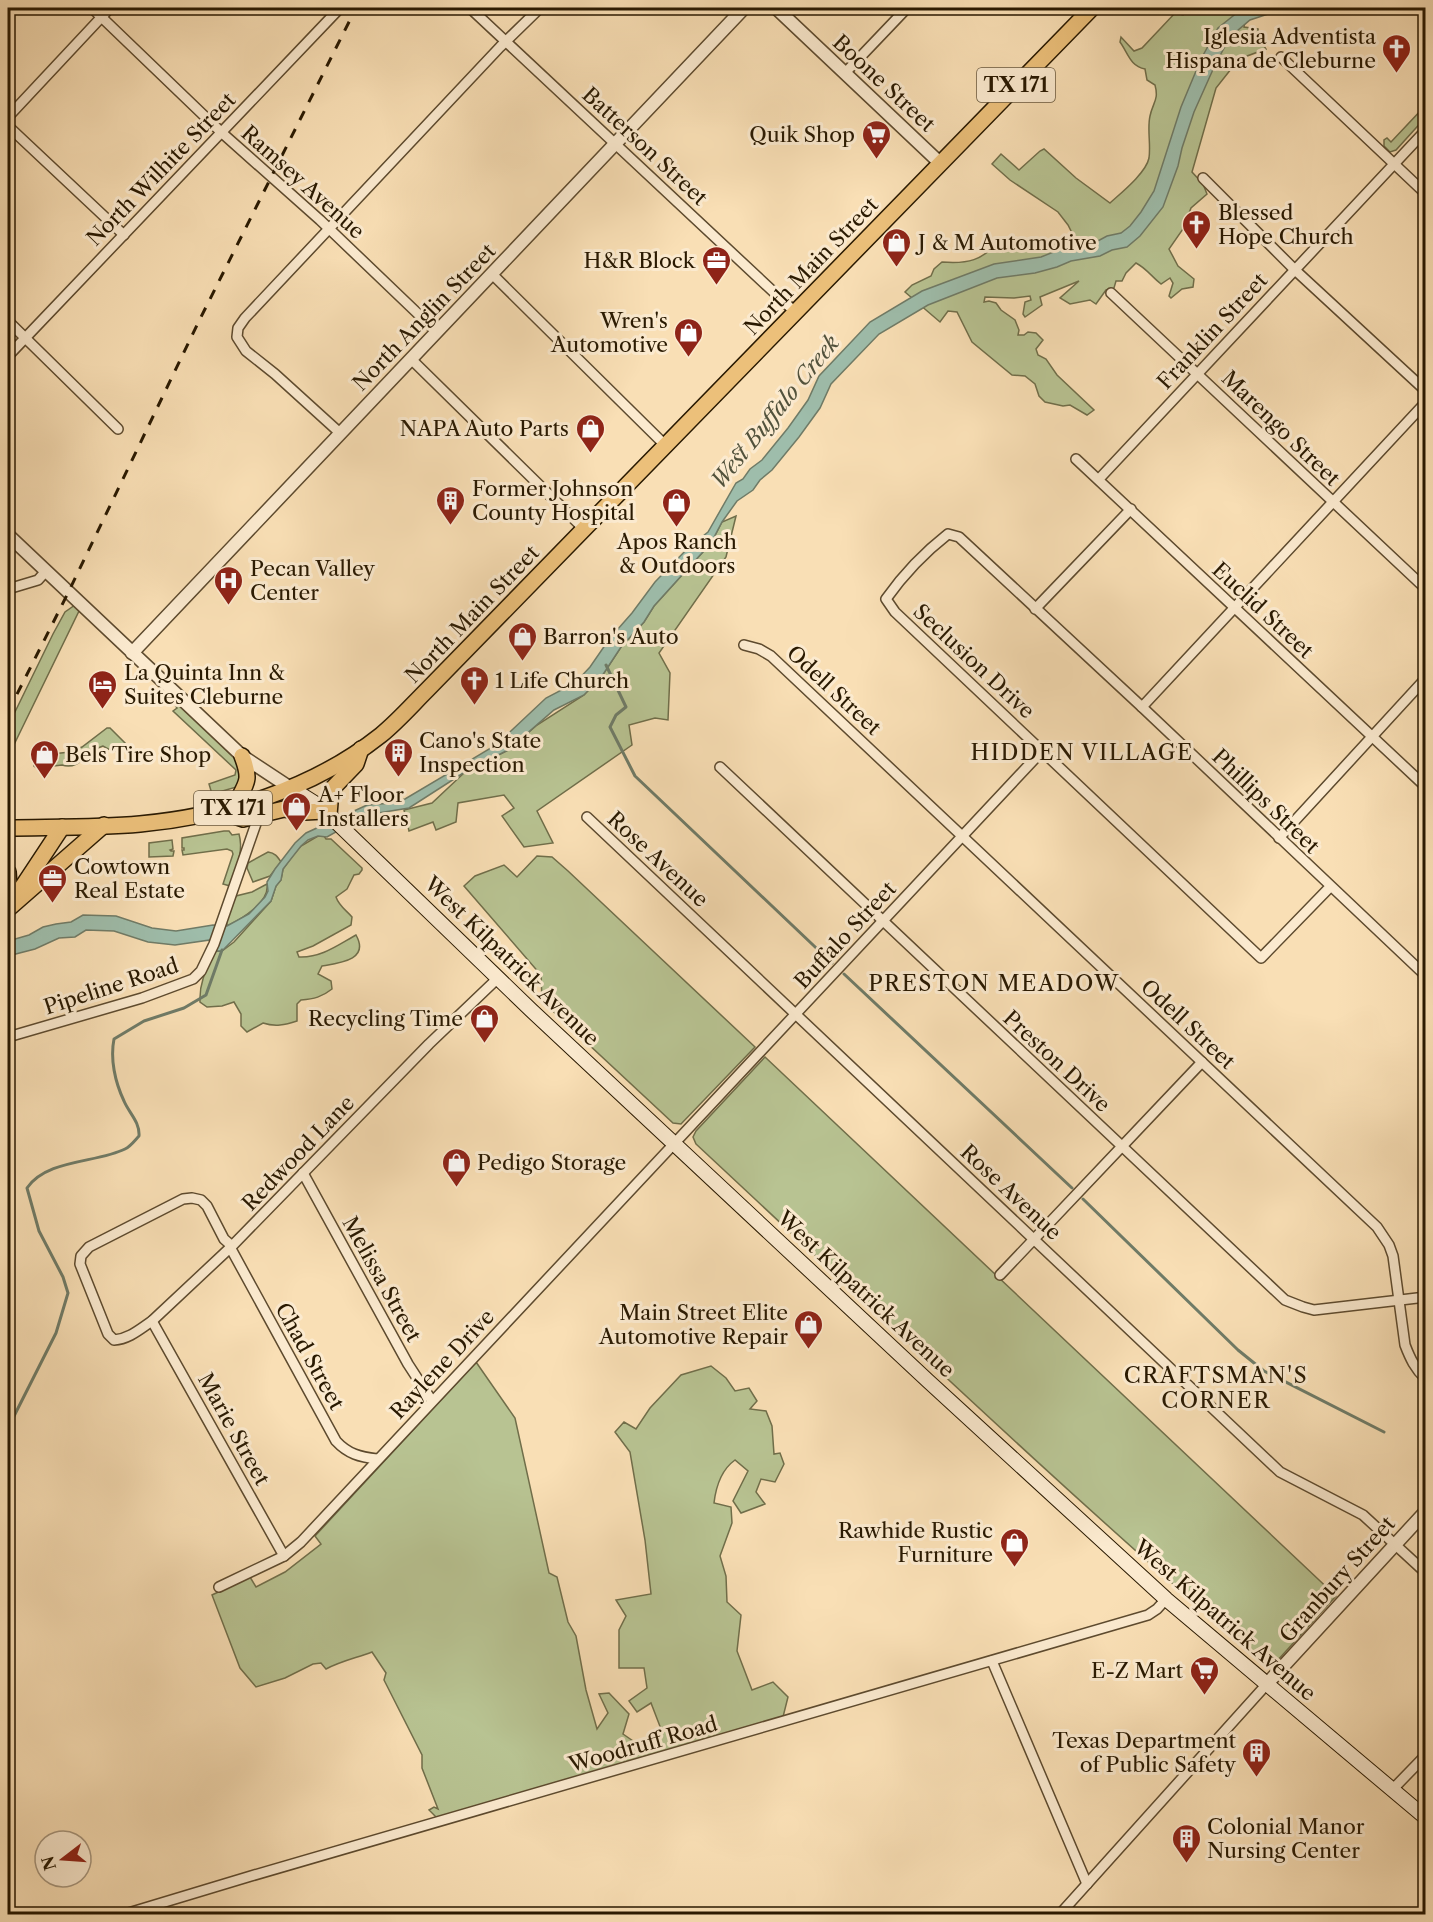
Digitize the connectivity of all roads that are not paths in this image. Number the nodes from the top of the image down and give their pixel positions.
1 (92, 8) edge
2 (111, 8) edge
3 (340, 8) edge
4 (470, 8) edge
5 (540, 8) edge
6 (744, 8) edge
7 (776, 8) edge
8 (907, 8) edge
9 (1092, 8) edge
10 (102, 16) junction
11 (507, 41) junction
12 (1281, 57) dead end
13 (845, 73) junction
14 (8, 117) edge
15 (8, 126) edge
16 (1425, 130) edge
17 (222, 132) junction
18 (616, 143) junction
19 (940, 163) junction
20 (1393, 164) junction
21 (1203, 178) dead end
22 (1425, 194) edge
23 (328, 228) junction
24 (124, 235) junction
25 (1295, 270) junction
26 (492, 274) junction
27 (1112, 293) dead end
28 (795, 312) junction
29 (8, 321) edge
30 (437, 332) junction
31 (25, 337) junction
32 (8, 356) edge
33 (411, 359) junction
34 (1197, 373) junction
35 (1425, 391) edge
36 (1425, 402) edge
37 (118, 429) dead end
38 (340, 432) junction
39 (665, 445) junction
40 (1076, 459) dead end
41 (1100, 479) junction
42 (1333, 502) junction
43 (1131, 509) junction
44 (584, 529) junction
45 (948, 534) joint
46 (8, 535) edge
47 (46, 571) junction
48 (8, 589) edge
49 (1425, 589) edge
50 (1234, 608) junction
51 (1035, 609) junction
52 (744, 645) dead end
53 (132, 653) junction
54 (1425, 678) edge
55 (1142, 707) junction
56 (1371, 736) junction
57 (361, 749) junction
58 (1042, 751) junction
59 (242, 756) junction
60 (720, 767) dead end
61 (290, 787) junction
62 (1425, 787) edge
63 (227, 809) junction
64 (326, 813) junction
65 (259, 815) junction
66 (587, 817) dead end
67 (104, 825) junction
68 (62, 826) junction
69 (8, 828) edge
70 (963, 837) junction
71 (1278, 838) junction
72 (8, 872) edge
73 (1329, 886) junction
74 (8, 908) edge
75 (882, 922) junction
76 (1425, 976) edge
77 (498, 978) junction
78 (796, 1014) junction
79 (8, 1037) edge
80 (1202, 1062) junction
81 (674, 1143) junction
82 (1122, 1146) junction
83 (303, 1173) junction
84 (1034, 1239) junction
85 (231, 1246) junction
86 (1000, 1275) dead end
87 (1425, 1297) edge
88 (1400, 1300) junction
89 (152, 1321) junction
90 (114, 1340) joint
91 (1425, 1378) edge
92 (432, 1401) junction
93 (377, 1459) junction
94 (1425, 1510) edge
95 (1395, 1544) junction
96 (284, 1556) junction
97 (1425, 1573) edge
98 (219, 1587) dead end
99 (1166, 1599) junction
100 (992, 1661) junction
101 (1266, 1685) junction
102 (1425, 1755) edge
103 (1392, 1790) junction
104 (1425, 1818) edge
105 (1087, 1884) junction
106 (125, 1914) edge
107 (1060, 1914) edge

1 - 10 street, Ramsey Avenue
2 - 10 street
3 - 17 street, North Wilhite Street
4 - 11 street, Batterson Street
5 - 11 street
6 - 18 street, North Anglin Street
7 - 13 street, Boone Street
8 - 13 street
9 - 19 main road, North Main Street / TX 171
10 - 14 street
10 - 17 street, Ramsey Avenue
11 - 18 street, Batterson Street
11 - 23 street
12 - 20 street
13 - 19 street, Boone Street
15 - 24 street
16 - 20 street, Franklin Street
17 - 23 street, Ramsey Avenue
17 - 24 street, North Wilhite Street
18 - 26 street, North Anglin Street
18 - 28 street, Batterson Street
19 - 28 main road, North Main Street / TX 171
20 - 22 street
20 - 25 street, Franklin Street
21 - 25 street
23 - 30 street, Ramsey Avenue
23 - 38 street
24 - 31 street, North Wilhite Street
25 - 34 street, Franklin Street
25 - 35 street
26 - 30 street, North Anglin Street
26 - 39 street
27 - 34 street, Marengo Street
28 - 39 main road, North Main Street / TX 171
29 - 31 street
30 - 33 street, North Anglin Street
31 - 32 street, North Wilhite Street
31 - 37 street
33 - 38 street, North Anglin Street
33 - 44 street
34 - 41 street, Franklin Street
34 - 42 street, Marengo Street
36 - 42 street
38 - 53 street, North Anglin Street
39 - 44 main road, North Main Street / TX 171
40 - 41 street, Euclid Street
41 - 43 street, Euclid Street
42 - 49 street, Marengo Street
42 - 50 street
43 - 50 street, Euclid Street
43 - 51 street
44 - 57 main road, North Main Street / TX 171
45 - 51 street, Phillips Street
45 - 58 street, Seclusion Drive
46 - 47 street
47 - 48 street
47 - 53 street
50 - 55 street
50 - 56 street, Euclid Street
51 - 55 street, Phillips Street
52 - 70 street, Odell Street
53 - 59 street
54 - 56 street
55 - 71 street, Phillips Street
56 - 62 street, Euclid Street
56 - 71 street
57 - 61 main road, North Main Street / TX 171
57 - 64 main road
58 - 70 street, Buffalo Street
58 - 73 street, Seclusion Drive
59 - 61 street
59 - 63 main road
60 - 75 street, Preston Drive
61 - 63 main road, North Main Street / TX 171
61 - 64 main road, West Kilpatrick Avenue
63 - 65 main road
63 - 67 main road, North Main Street / TX 171
64 - 65 main road
64 - 77 main road, West Kilpatrick Avenue
65 - 79 street, Pipeline Road
66 - 78 street, Rose Avenue
67 - 68 main road, North Main Street / TX 171
67 - 74 main road
68 - 69 main road, North Main Street
68 - 74 main road
70 - 75 street, Buffalo Street
70 - 80 street, Odell Street
71 - 73 street, Phillips Street
72 - 74 main road
73 - 76 street, Phillips Street
75 - 78 street, Buffalo Street
75 - 82 street, Preston Drive
77 - 81 main road, West Kilpatrick Avenue
77 - 83 street, Redwood Lane
78 - 81 street, Buffalo Street
78 - 84 street, Rose Avenue
80 - 82 street
80 - 88 street, Odell Street
81 - 92 street, Raylene Drive
81 - 99 main road, West Kilpatrick Avenue
82 - 84 street
82 - 88 street, Preston Drive
83 - 85 street, Redwood Lane
83 - 92 street, Melissa Street
84 - 86 street
84 - 95 street, Rose Avenue
85 - 89 street, Redwood Lane
85 - 90 street, Chad Street
85 - 93 street, Chad Street
87 - 88 street, Preston Drive
88 - 91 street, Odell Street
89 - 90 street, Redwood Lane
89 - 96 street, Marie Street
92 - 93 street, Raylene Drive
93 - 96 street, Raylene Drive
94 - 95 street, Granbury Street
95 - 97 street, Rose Avenue
95 - 101 street, Granbury Street
96 - 98 street, Raylene Drive
99 - 100 street, Woodruff Road
99 - 101 main road, West Kilpatrick Avenue
100 - 105 street
100 - 106 street, Woodruff Road
101 - 103 main road, West Kilpatrick Avenue
101 - 105 street, Granbury Street
102 - 103 street
103 - 104 main road, West Kilpatrick Avenue
105 - 107 street, Granbury Street

